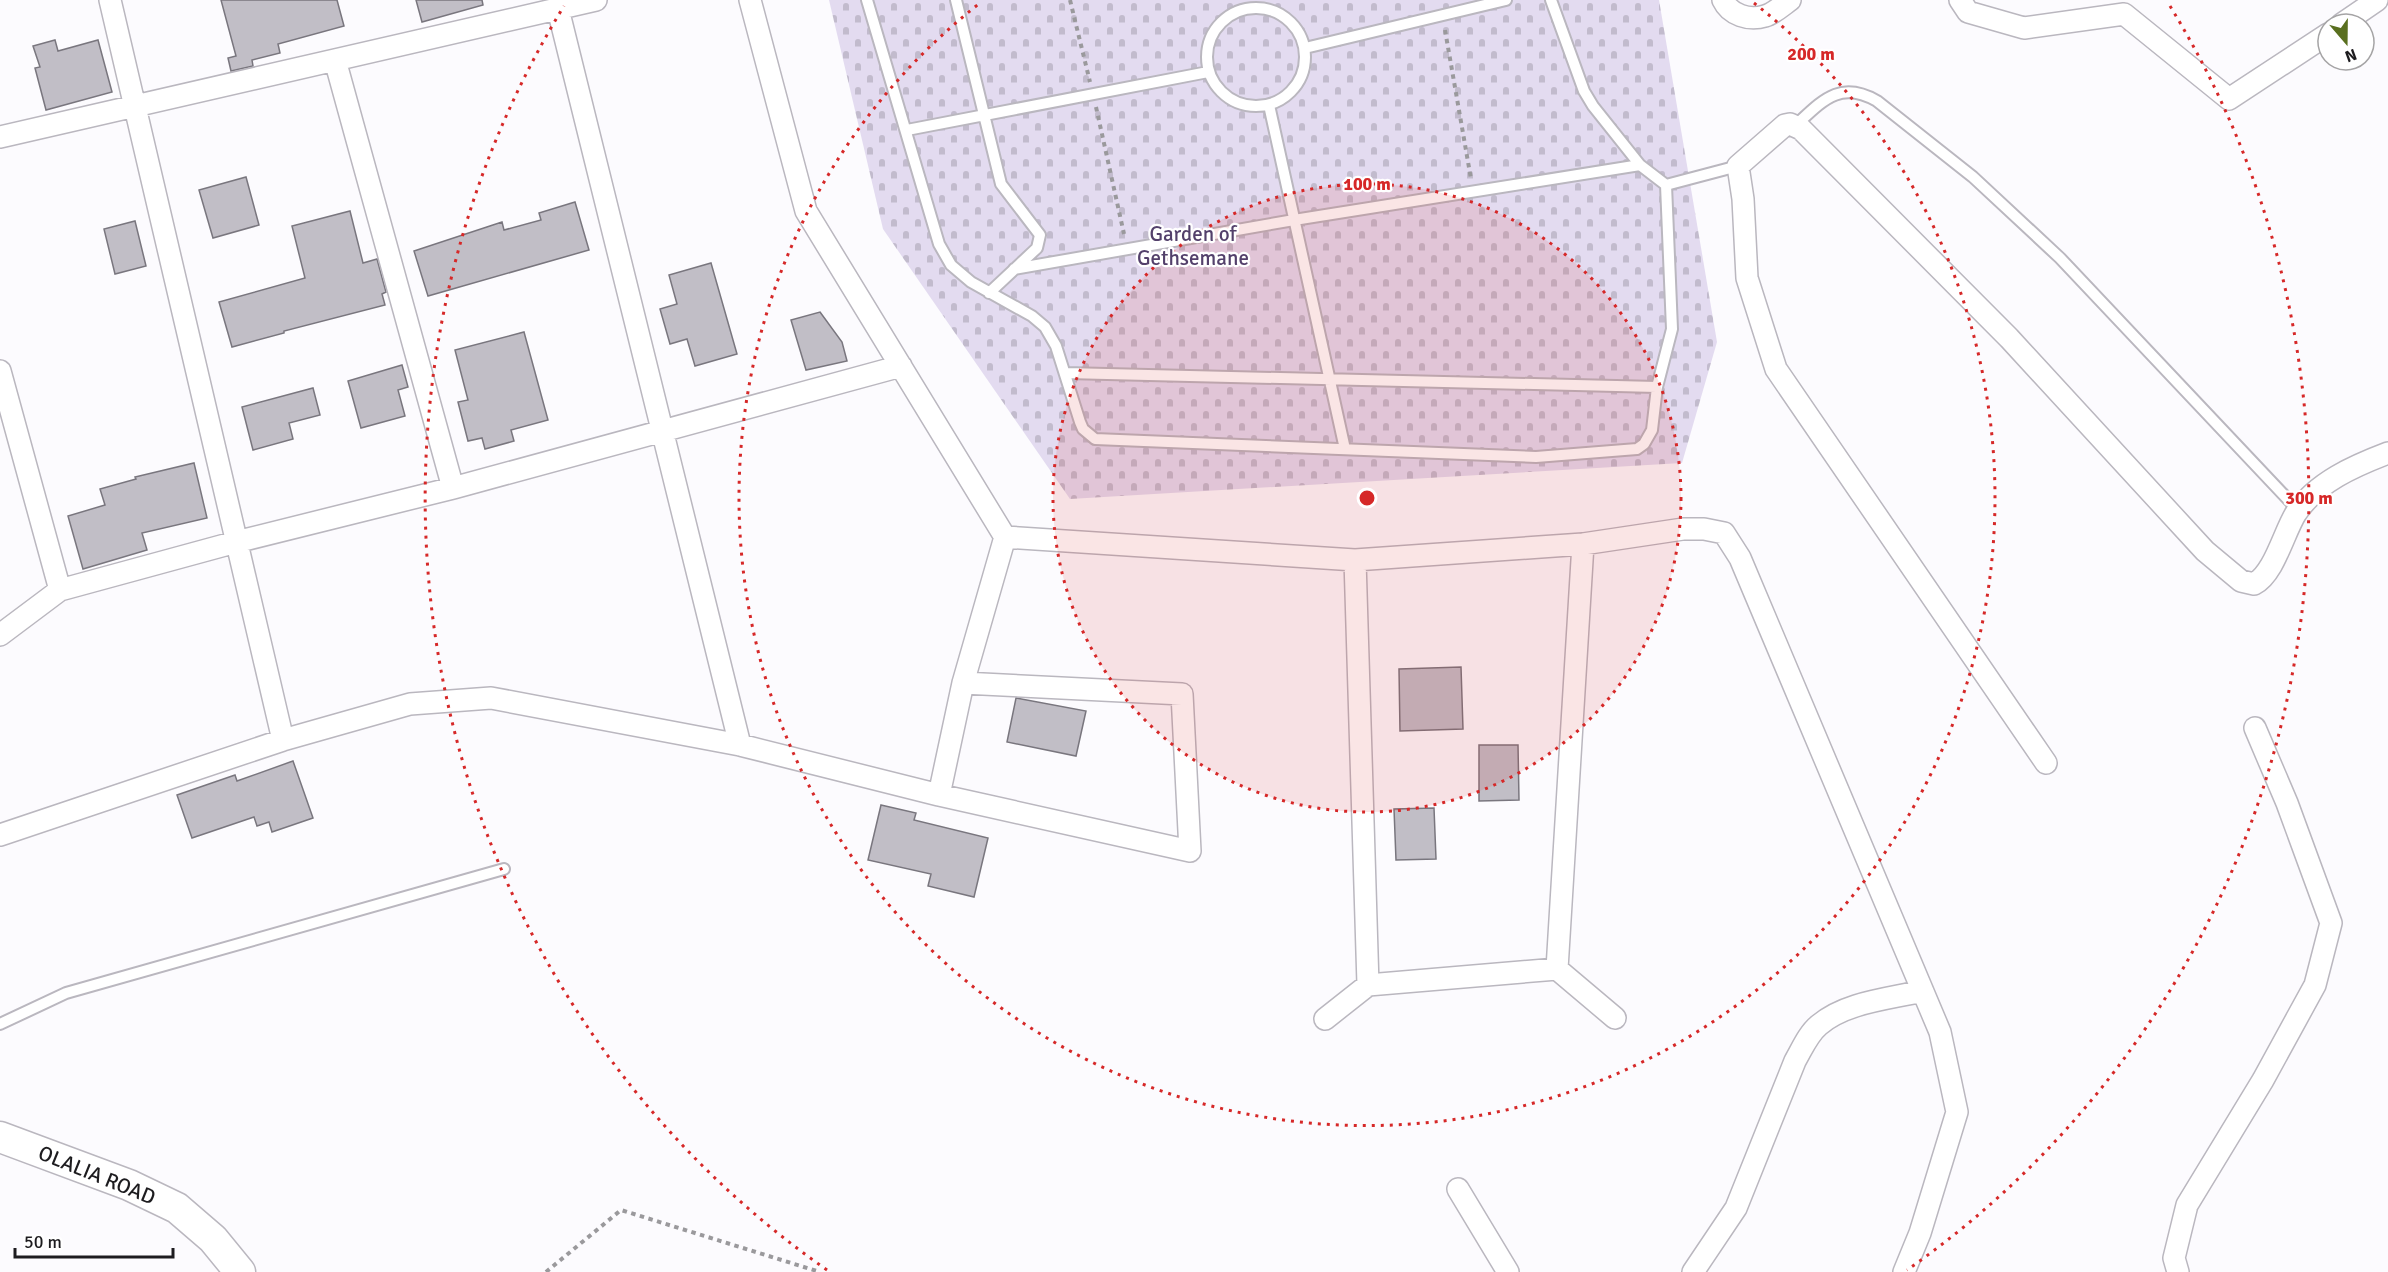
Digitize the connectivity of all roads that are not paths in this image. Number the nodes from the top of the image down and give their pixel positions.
1 (110, 0) edge
2 (596, 0) edge
3 (750, 0) edge
4 (867, 0) edge
5 (956, 0) edge
6 (1506, 0) edge
7 (1551, 0) edge
8 (1723, 0) edge
9 (1790, 0) edge
10 (1960, 0) edge
11 (2377, 0) edge
12 (1245, 4) edge
13 (558, 9) junction
14 (2360, 12) edge
15 (2316, 42) edge
16 (1305, 48) junction
17 (335, 60) junction
18 (1208, 72) junction
19 (1269, 105) junction
20 (135, 106) junction
21 (985, 116) junction
22 (1796, 126) junction
23 (907, 130) junction
24 (0, 137) edge
25 (1640, 165) junction
26 (1738, 166) junction
27 (1666, 185) junction
28 (1294, 220) junction
29 (1014, 269) junction
30 (989, 293) junction
31 (901, 366) junction
32 (0, 371) edge
33 (1066, 373) junction
34 (1330, 380) junction
35 (1658, 387) junction
36 (662, 432) junction
37 (1345, 449) junction
38 (2388, 453) edge
39 (453, 488) junction
40 (2298, 510) junction
41 (1005, 537) junction
42 (236, 542) junction
43 (1583, 544) junction
44 (1355, 560) junction
45 (60, 590) junction
46 (0, 635) edge
47 (963, 683) junction
48 (2255, 728) dead end
49 (283, 740) junction
50 (740, 745) junction
51 (2046, 763) dead end
52 (939, 795) junction
53 (0, 835) edge
54 (504, 868) dead end
55 (1557, 969) junction
56 (1368, 985) junction
57 (1922, 991) junction
58 (1615, 1018) dead end
59 (1325, 1019) dead end
60 (0, 1024) edge
61 (0, 1137) edge
62 (1458, 1189) dead end
63 (240, 1272) edge
64 (1508, 1272) edge
65 (1693, 1272) edge
66 (1904, 1272) edge
67 (2178, 1272) edge

1 - 20 street
2 - 13 street
3 - 31 street
4 - 23 lane
5 - 21 lane
6 - 16 lane
7 - 25 lane
8 - 9 street
10 - 15 street
11 - 14 street
12 - 16 lane
12 - 18 lane
13 - 17 street
13 - 36 street
16 - 19 lane
17 - 20 street
17 - 39 street
18 - 19 lane
18 - 21 lane
19 - 28 lane
20 - 24 street
20 - 42 street
21 - 23 lane
21 - 29 lane
22 - 26 street
22 - 40 lane
22 - 40 street
23 - 30 lane
25 - 27 lane
25 - 28 lane
26 - 27 lane
26 - 51 street
27 - 35 lane
28 - 29 lane
28 - 34 lane
29 - 30 lane
30 - 33 lane
31 - 36 street
31 - 41 street
32 - 45 street
33 - 34 lane
33 - 37 lane
34 - 35 lane
34 - 37 lane
35 - 37 lane
36 - 39 street
36 - 50 street
38 - 40 street
39 - 42 street
41 - 44 street
41 - 47 street
42 - 45 street
42 - 49 street
43 - 44 street
43 - 55 street
43 - 57 street
44 - 56 street
45 - 46 street
47 - 52 street
47 - 52 street
48 - 67 street
49 - 50 street
49 - 53 street
50 - 52 street
54 - 60 lane
55 - 56 street
55 - 58 street
56 - 59 street
57 - 65 street
57 - 66 street
61 - 63 main road, OLALIA ROAD
62 - 64 street

